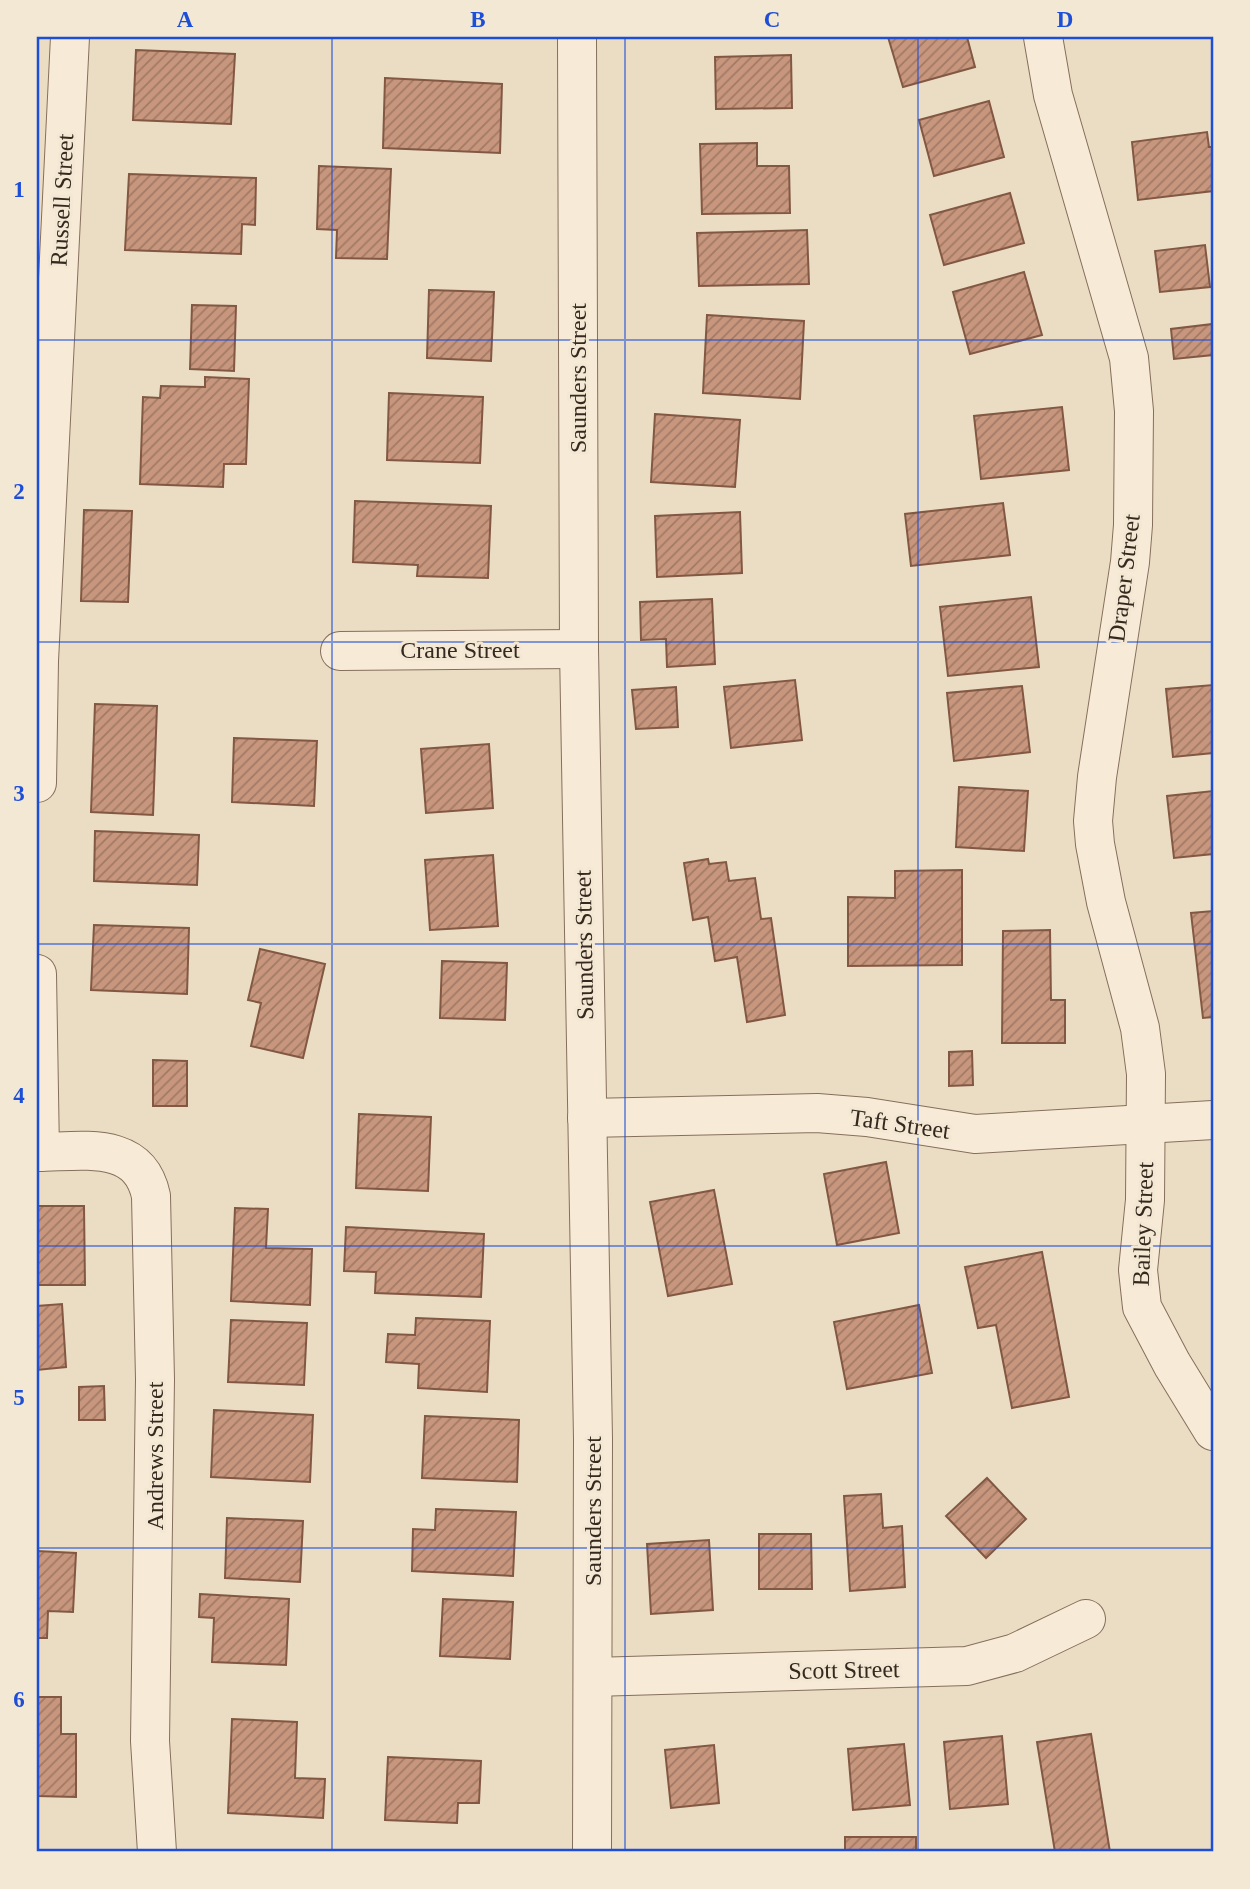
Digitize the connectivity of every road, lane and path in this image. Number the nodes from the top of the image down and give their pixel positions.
1 (70, 37) edge
2 (577, 37) edge
3 (1043, 37) edge
4 (579, 649) junction
5 (340, 651) dead end
6 (37, 783) edge
7 (37, 974) edge
8 (587, 1118) junction
9 (1213, 1120) edge
10 (1147, 1124) junction
11 (38, 1152) edge
12 (1213, 1431) edge
13 (1086, 1619) dead end
14 (593, 1676) junction
15 (157, 1852) edge
16 (592, 1852) edge

1 - 6 street, Russell Street
2 - 4 street, Saunders Street
3 - 10 street, Draper Street
4 - 5 street, Crane Street
4 - 8 street, Saunders Street
7 - 11 street
8 - 10 street, Taft Street
8 - 14 street, Saunders Street
9 - 10 street, Taft Street
10 - 12 street, Bailey Street
11 - 15 street, Andrews Street
13 - 14 street, Scott Street
14 - 16 street, Saunders Street

